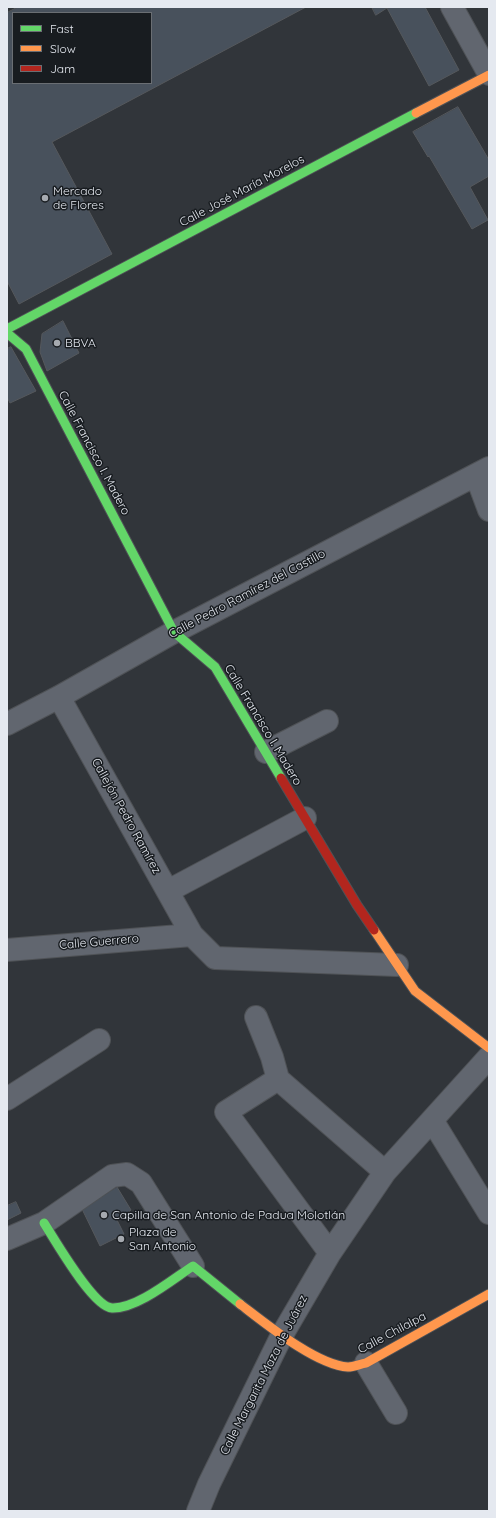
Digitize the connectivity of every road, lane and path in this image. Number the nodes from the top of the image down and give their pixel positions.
1 (452, 7) edge
2 (489, 74) edge
3 (7, 328) edge
4 (7, 333) edge
5 (482, 471) edge
6 (489, 510) edge
7 (174, 632) junction
8 (59, 697) junction
9 (327, 721) dead end
10 (7, 724) edge
11 (266, 752) junction
12 (305, 818) junction
13 (168, 891) junction
14 (192, 934) junction
15 (7, 950) edge
16 (397, 965) junction
17 (256, 1017) dead end
18 (99, 1040) dead end
19 (489, 1048) edge
20 (489, 1057) edge
21 (278, 1079) junction
22 (7, 1099) edge
23 (432, 1120) junction
24 (385, 1172) junction
25 (489, 1213) edge
26 (44, 1223) junction
27 (7, 1239) edge
28 (330, 1253) junction
29 (193, 1266) junction
30 (489, 1294) edge
31 (282, 1335) junction
32 (366, 1363) junction
33 (396, 1413) dead end
34 (198, 1511) edge

1 - 2 street
2 - 3 street, Calle José María Morelos
4 - 7 street, Calle Francisco I. Madero
5 - 6 street
5 - 7 street, Calle Pedro Ramírez del Castillo
7 - 8 street, Calle Pedro Ramírez del Castillo
7 - 11 street, Calle Francisco I. Madero
8 - 10 street, Calle Pedro Ramírez del Castillo
8 - 13 street, Callejón Pedro Ramírez
9 - 11 street
11 - 12 street, Calle Francisco I. Madero
12 - 13 street
12 - 16 street, Calle Francisco I. Madero
13 - 14 street, Callejón Pedro Ramírez
14 - 15 street, Calle Guerrero
14 - 16 street, Callejón Pedro Ramírez
16 - 19 street, Calle Francisco I. Madero
17 - 21 street
18 - 22 street
20 - 23 street, Calle Margarita Maza de Juárez
21 - 24 street
21 - 28 street
23 - 24 street, Calle Margarita Maza de Juárez
23 - 25 street
24 - 28 street, Calle Margarita Maza de Juárez
26 - 27 street
26 - 29 street
26 - 29 street
28 - 31 street, Calle Margarita Maza de Juárez
29 - 31 street, Calle Chilalpa
30 - 32 street, Calle Chilalpa
31 - 32 street, Calle Chilalpa
31 - 34 street, Calle Margarita Maza de Juárez
32 - 33 street

